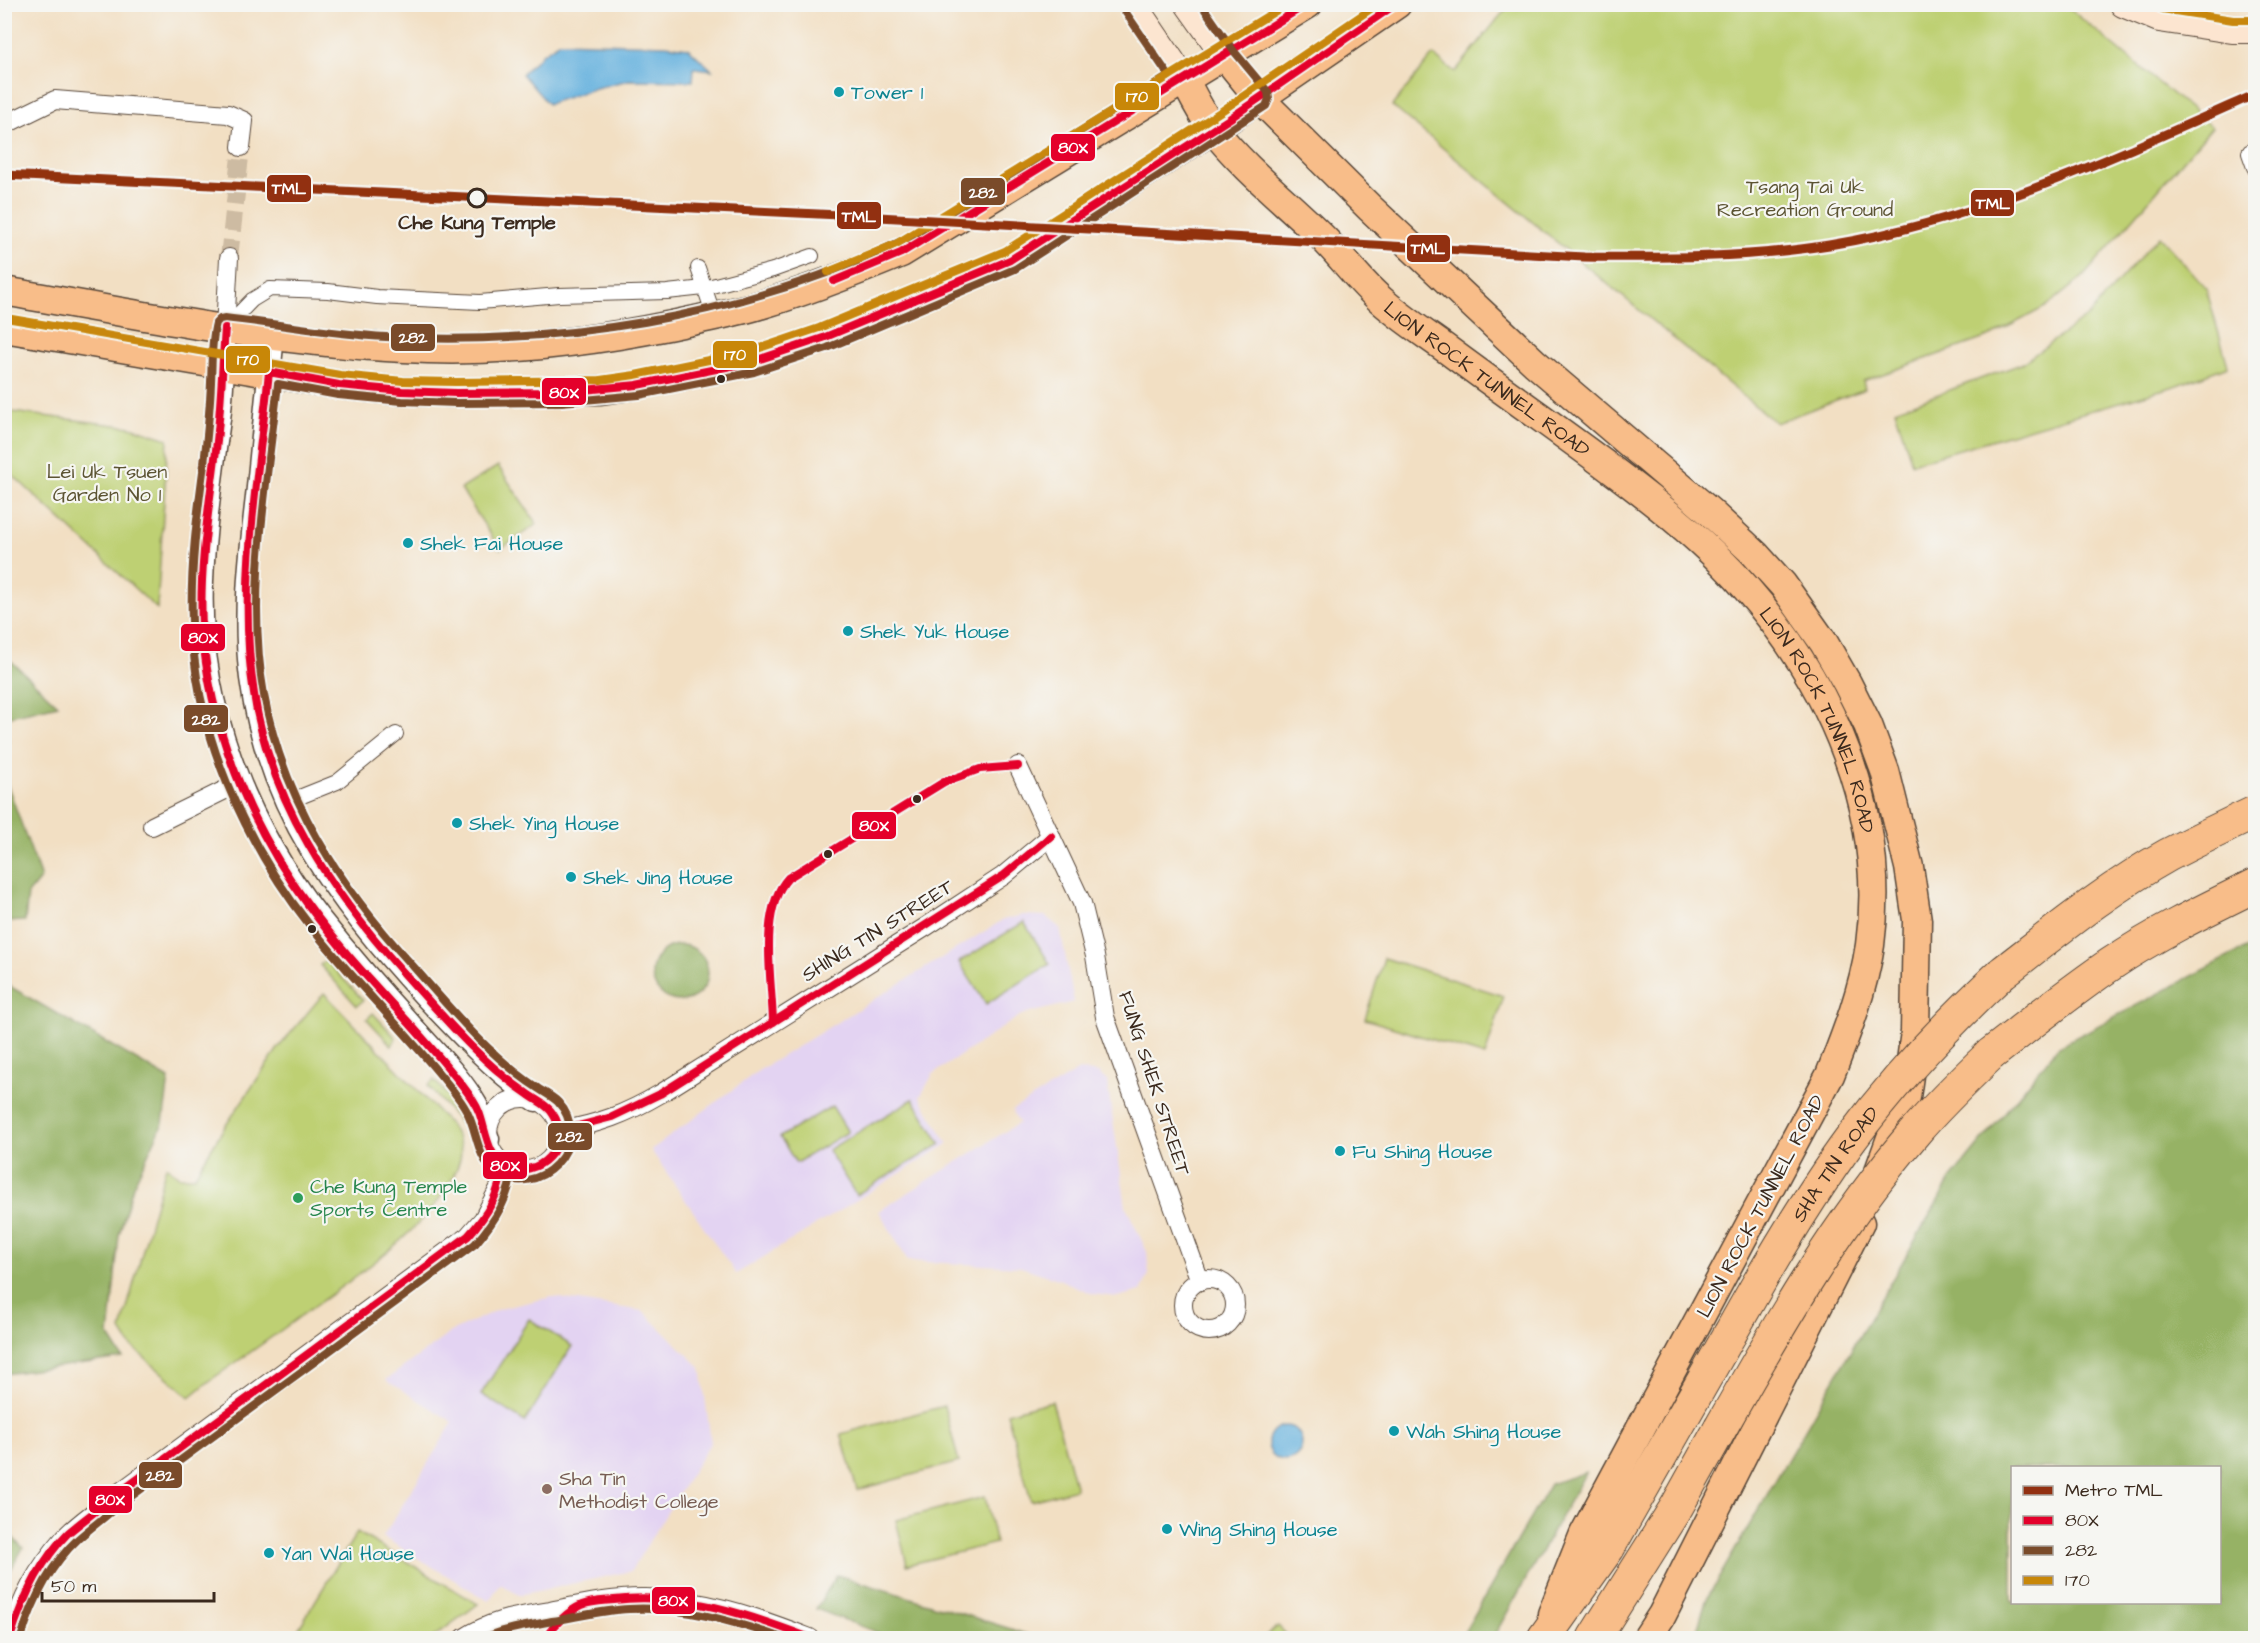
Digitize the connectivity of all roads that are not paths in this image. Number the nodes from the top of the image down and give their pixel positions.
1 (1133, 4) edge
2 (1188, 4) edge
3 (1308, 4) edge
4 (1397, 4) edge
5 (2123, 4) edge
6 (2256, 30) edge
7 (1225, 56) junction
8 (1184, 79) junction
9 (1259, 98) junction
10 (4, 125) edge
11 (1213, 129) junction
12 (241, 147) tunnel mouth
13 (812, 256) dead end
14 (229, 258) tunnel mouth
15 (698, 268) dead end
16 (704, 288) junction
17 (4, 291) edge
18 (714, 316) junction
19 (4, 328) edge
20 (225, 328) junction
21 (273, 334) junction
22 (223, 365) junction
23 (269, 372) junction
24 (396, 734) dead end
25 (1018, 766) dead end
26 (240, 783) junction
27 (288, 802) junction
28 (2256, 812) edge
29 (152, 826) dead end
30 (1051, 836) junction
31 (2256, 885) edge
32 (536, 1100) junction
33 (559, 1131) junction
34 (488, 1139) junction
35 (502, 1164) junction
36 (1200, 1281) dead end
37 (10, 1638) edge
38 (464, 1638) edge
39 (810, 1638) edge
40 (1543, 1638) edge
41 (1594, 1638) edge
42 (1647, 1638) edge

1 - 8 main road, LION ROCK TUNNEL ROAD
2 - 7 main road, LION ROCK TUNNEL ROAD
3 - 7 main road
4 - 9 main road
5 - 6 main road
7 - 8 main road
7 - 9 main road, LION ROCK TUNNEL ROAD
8 - 11 main road, LION ROCK TUNNEL ROAD
8 - 18 main road
9 - 11 main road
9 - 42 main road, LION ROCK TUNNEL ROAD
10 - 12 street
11 - 23 main road
11 - 40 main road, LION ROCK TUNNEL ROAD
13 - 16 street
14 - 20 street
15 - 16 street
16 - 18 street
16 - 20 street
17 - 20 main road
18 - 21 main road
19 - 22 main road
20 - 21 main road
20 - 22 street
21 - 23 street
22 - 23 main road
22 - 26 street
23 - 27 street
24 - 27 street
25 - 30 street, FUNG SHEK STREET
26 - 29 street
26 - 34 street
27 - 32 street
28 - 40 highway, SHA TIN ROAD, bridge
30 - 33 street, SHING TIN STREET
30 - 36 street, FUNG SHEK STREET
31 - 41 highway, SHA TIN ROAD, bridge
32 - 33 street
32 - 34 street
33 - 35 street
34 - 35 street
35 - 37 street
38 - 39 street

